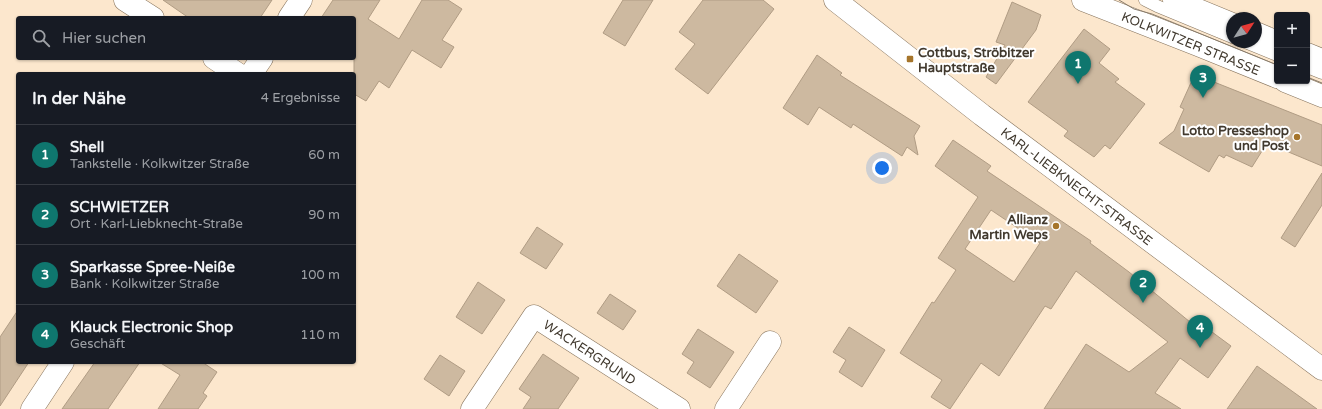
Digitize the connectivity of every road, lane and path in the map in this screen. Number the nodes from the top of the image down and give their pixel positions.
1 (126, 0) edge
2 (301, 0) edge
3 (1083, 0) edge
4 (1145, 0) edge
5 (1174, 0) edge
6 (840, 1) edge
7 (150, 16) edge
8 (290, 16) edge
9 (1226, 22) edge
10 (1226, 34) edge
11 (1262, 36) edge
12 (1274, 41) edge
13 (1260, 48) edge
14 (1274, 54) edge
15 (1310, 55) edge
16 (217, 60) edge
17 (261, 60) edge
18 (1322, 60) edge
19 (1310, 68) edge
20 (235, 72) edge
21 (252, 72) edge
22 (1322, 73) edge
23 (1274, 77) edge
24 (1293, 84) edge
25 (1322, 96) edge
26 (770, 342) dead end
27 (62, 364) edge
28 (1322, 369) edge
29 (32, 409) edge
30 (472, 409) edge
31 (679, 409) edge
32 (726, 409) edge

1 - 7 street
2 - 8 street
3 - 23 street, KOLKWITZER STRASSE
4 - 10 lane
5 - 9 street
6 - 28 street, KARL-LIEBKNECHT-STRASSE
11 - 12 street
13 - 14 lane
15 - 18 street
16 - 20 street
17 - 21 street
19 - 22 lane
24 - 25 street
26 - 32 street
27 - 29 street
30 - 31 street, WACKERGRUND

